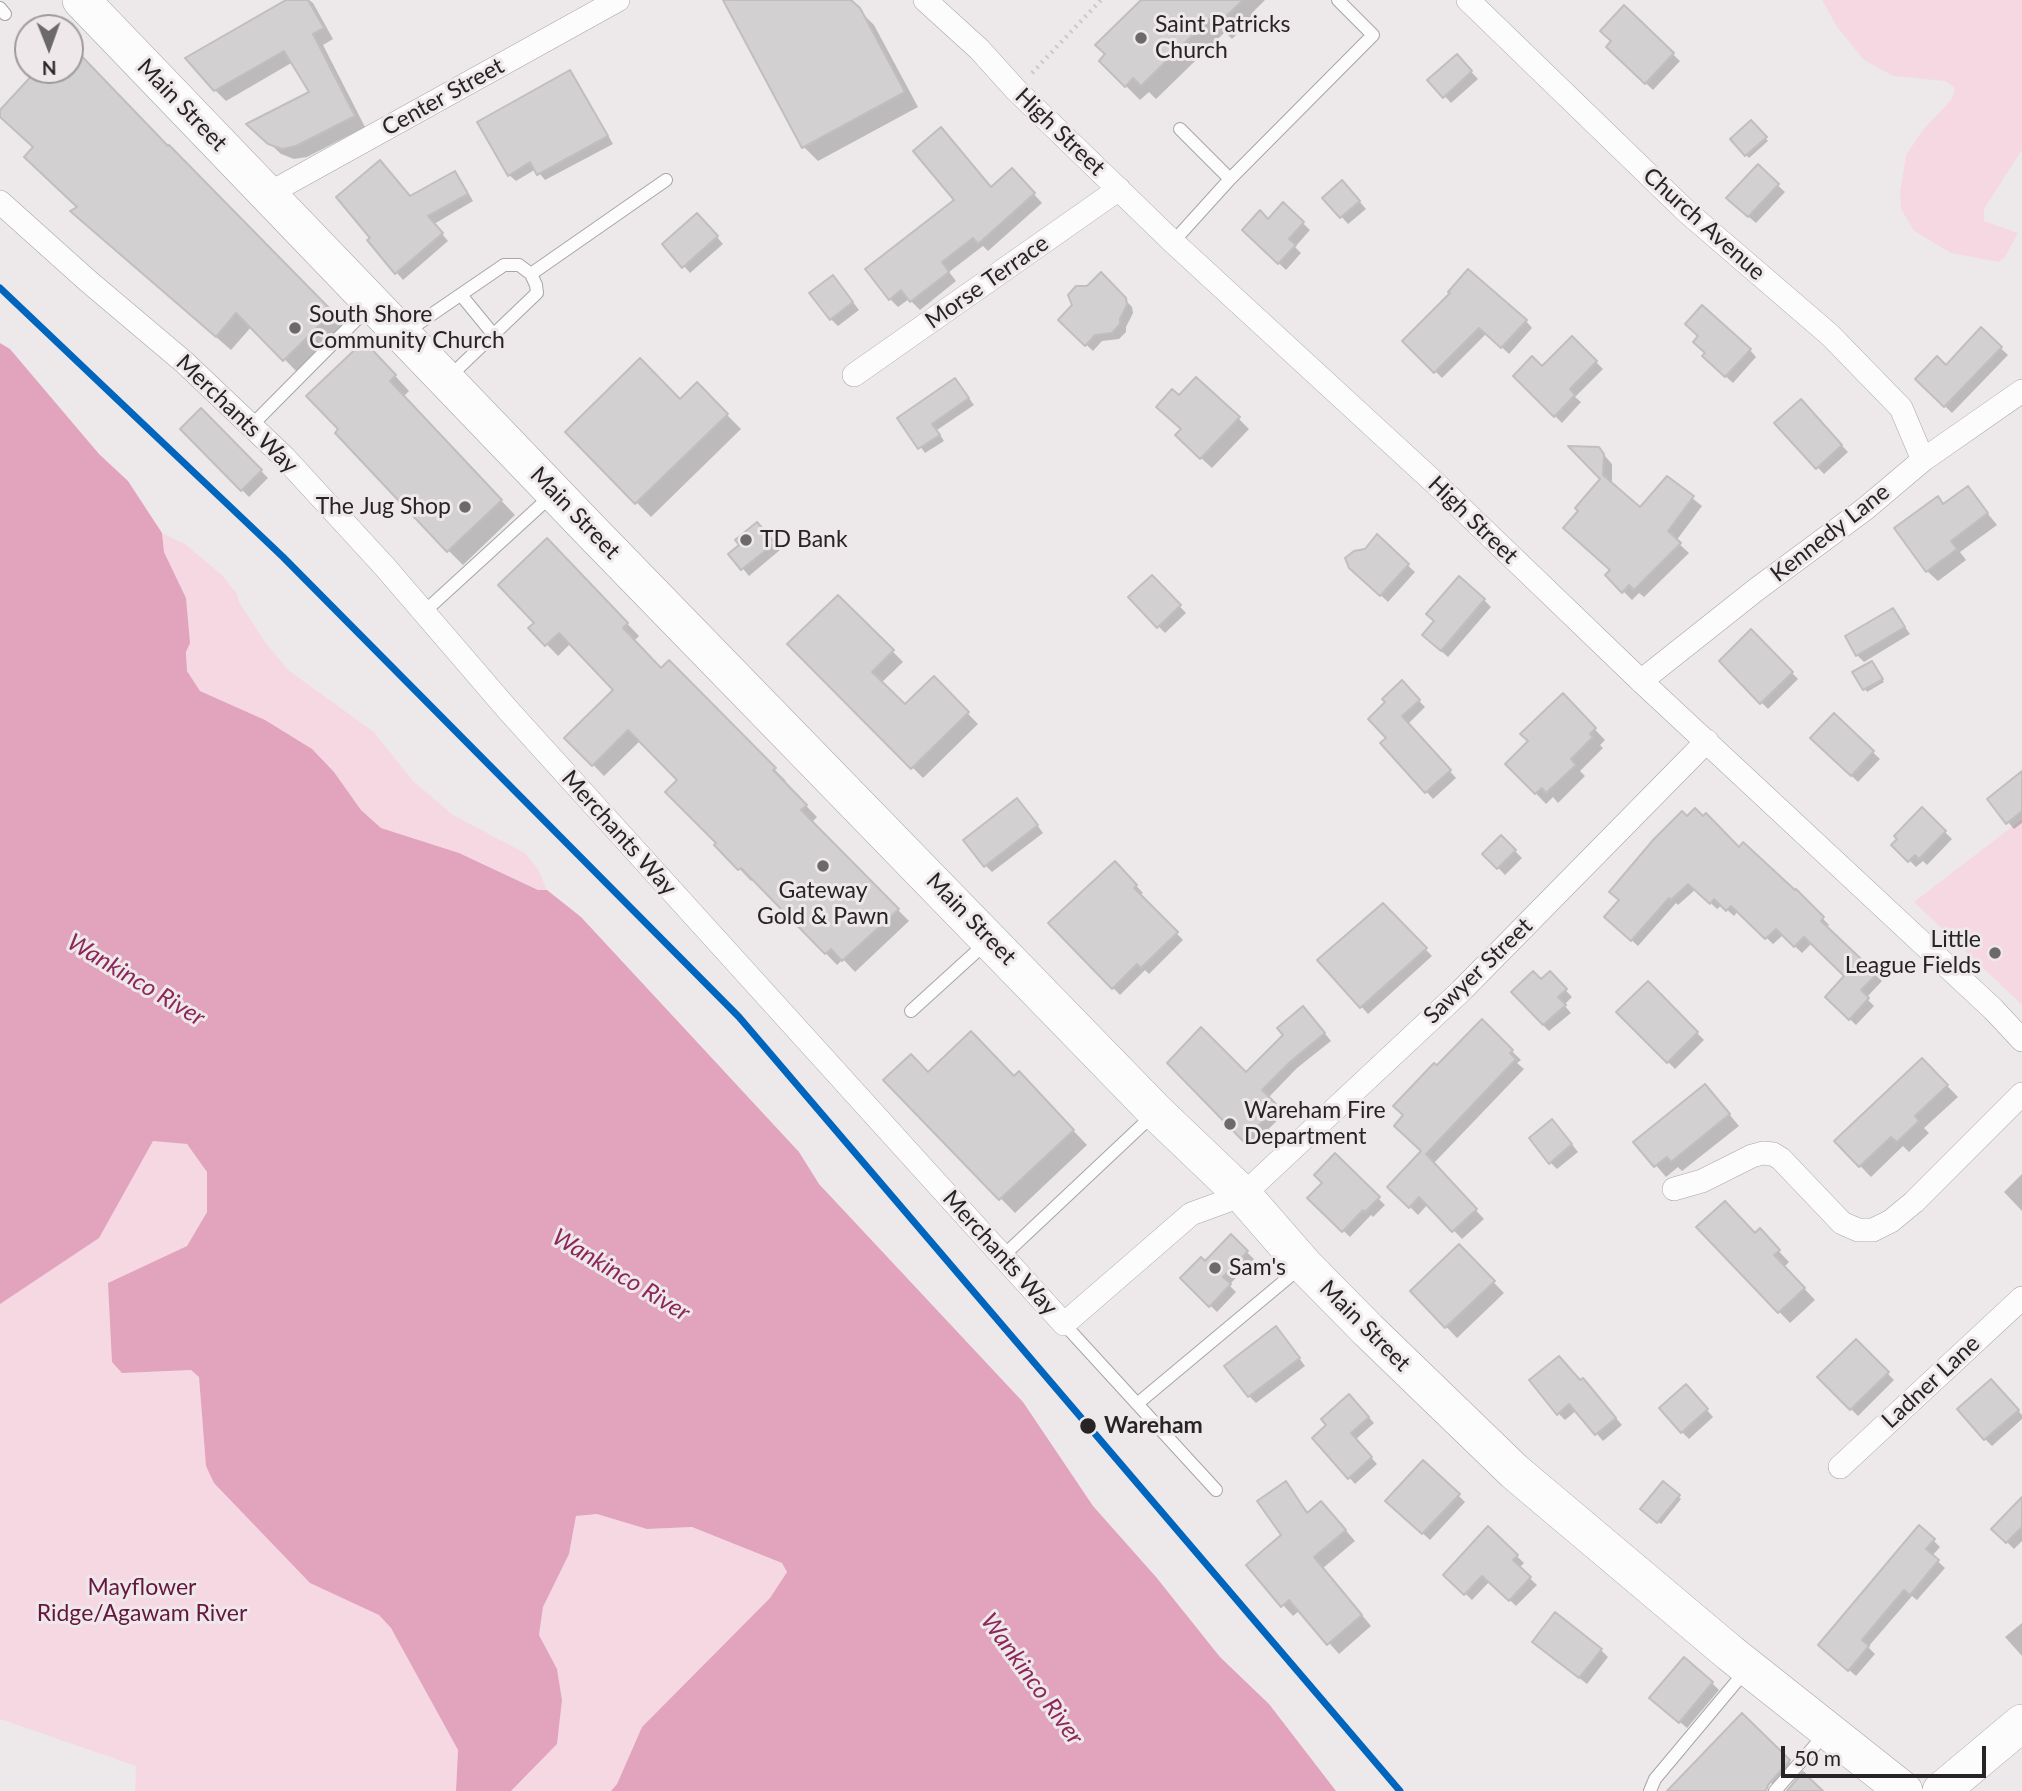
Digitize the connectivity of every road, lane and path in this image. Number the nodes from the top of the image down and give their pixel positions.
1 (81, 0) edge
2 (618, 0) edge
3 (925, 0) edge
4 (1101, 0) edge
5 (1338, 0) edge
6 (1468, 0) edge
7 (1016, 90) junction
8 (1180, 129) dead end
9 (1230, 179) junction
10 (666, 180) dead end
11 (1119, 189) junction
12 (268, 194) junction
13 (0, 202) edge
14 (1173, 242) junction
15 (531, 274) junction
16 (461, 295) junction
17 (373, 303) junction
18 (404, 334) junction
19 (493, 334) junction
20 (854, 375) dead end
21 (446, 379) junction
22 (2022, 391) edge
23 (252, 425) junction
24 (1923, 460) junction
25 (555, 492) junction
26 (424, 612) junction
27 (1641, 681) junction
28 (1707, 741) junction
29 (990, 940) junction
30 (911, 1011) dead end
31 (2022, 1040) edge
32 (2022, 1094) edge
33 (1156, 1112) junction
34 (1674, 1189) dead end
35 (1243, 1195) junction
36 (1003, 1256) junction
37 (1304, 1265) junction
38 (2022, 1298) edge
39 (1064, 1324) junction
40 (1137, 1404) junction
41 (1840, 1467) dead end
42 (1216, 1490) dead end
43 (1748, 1667) junction
44 (2022, 1723) edge
45 (1828, 1731) junction
46 (1650, 1791) edge
47 (1775, 1791) edge
48 (1903, 1791) edge
49 (1941, 1791) edge

1 - 12 main road, Main Street
2 - 12 street, Center Street
3 - 7 street, High Street
4 - 7 path
5 - 9 lane
6 - 24 street, Church Avenue
7 - 11 street, High Street
8 - 9 lane
9 - 14 lane
10 - 15 lane
11 - 14 street, High Street
11 - 20 street, Morse Terrace
12 - 17 main road, Main Street
13 - 23 street, Merchants Way
14 - 27 street, High Street
15 - 16 lane
15 - 19 lane
16 - 18 lane
16 - 19 lane
17 - 18 main road, Main Street
17 - 23 lane
18 - 21 main road, Main Street
19 - 21 lane
21 - 25 main road, Main Street
22 - 24 street, Kennedy Lane
23 - 26 street, Merchants Way
24 - 27 street, Kennedy Lane
25 - 26 lane
25 - 29 main road, Main Street
26 - 36 street, Merchants Way
27 - 28 street, High Street
28 - 31 street, High Street
28 - 35 street, Sawyer Street
29 - 30 lane
29 - 33 main road, Main Street
32 - 34 street
33 - 35 main road, Main Street
33 - 36 lane
35 - 37 main road, Main Street
35 - 39 street, Merchants Way
36 - 39 street, Merchants Way
37 - 40 lane
37 - 43 main road, Main Street
38 - 41 street, Ladner Lane
39 - 40 lane
40 - 42 lane
43 - 45 main road, Main Street
43 - 46 lane
44 - 49 main road
45 - 47 lane
45 - 48 main road, Main Street

